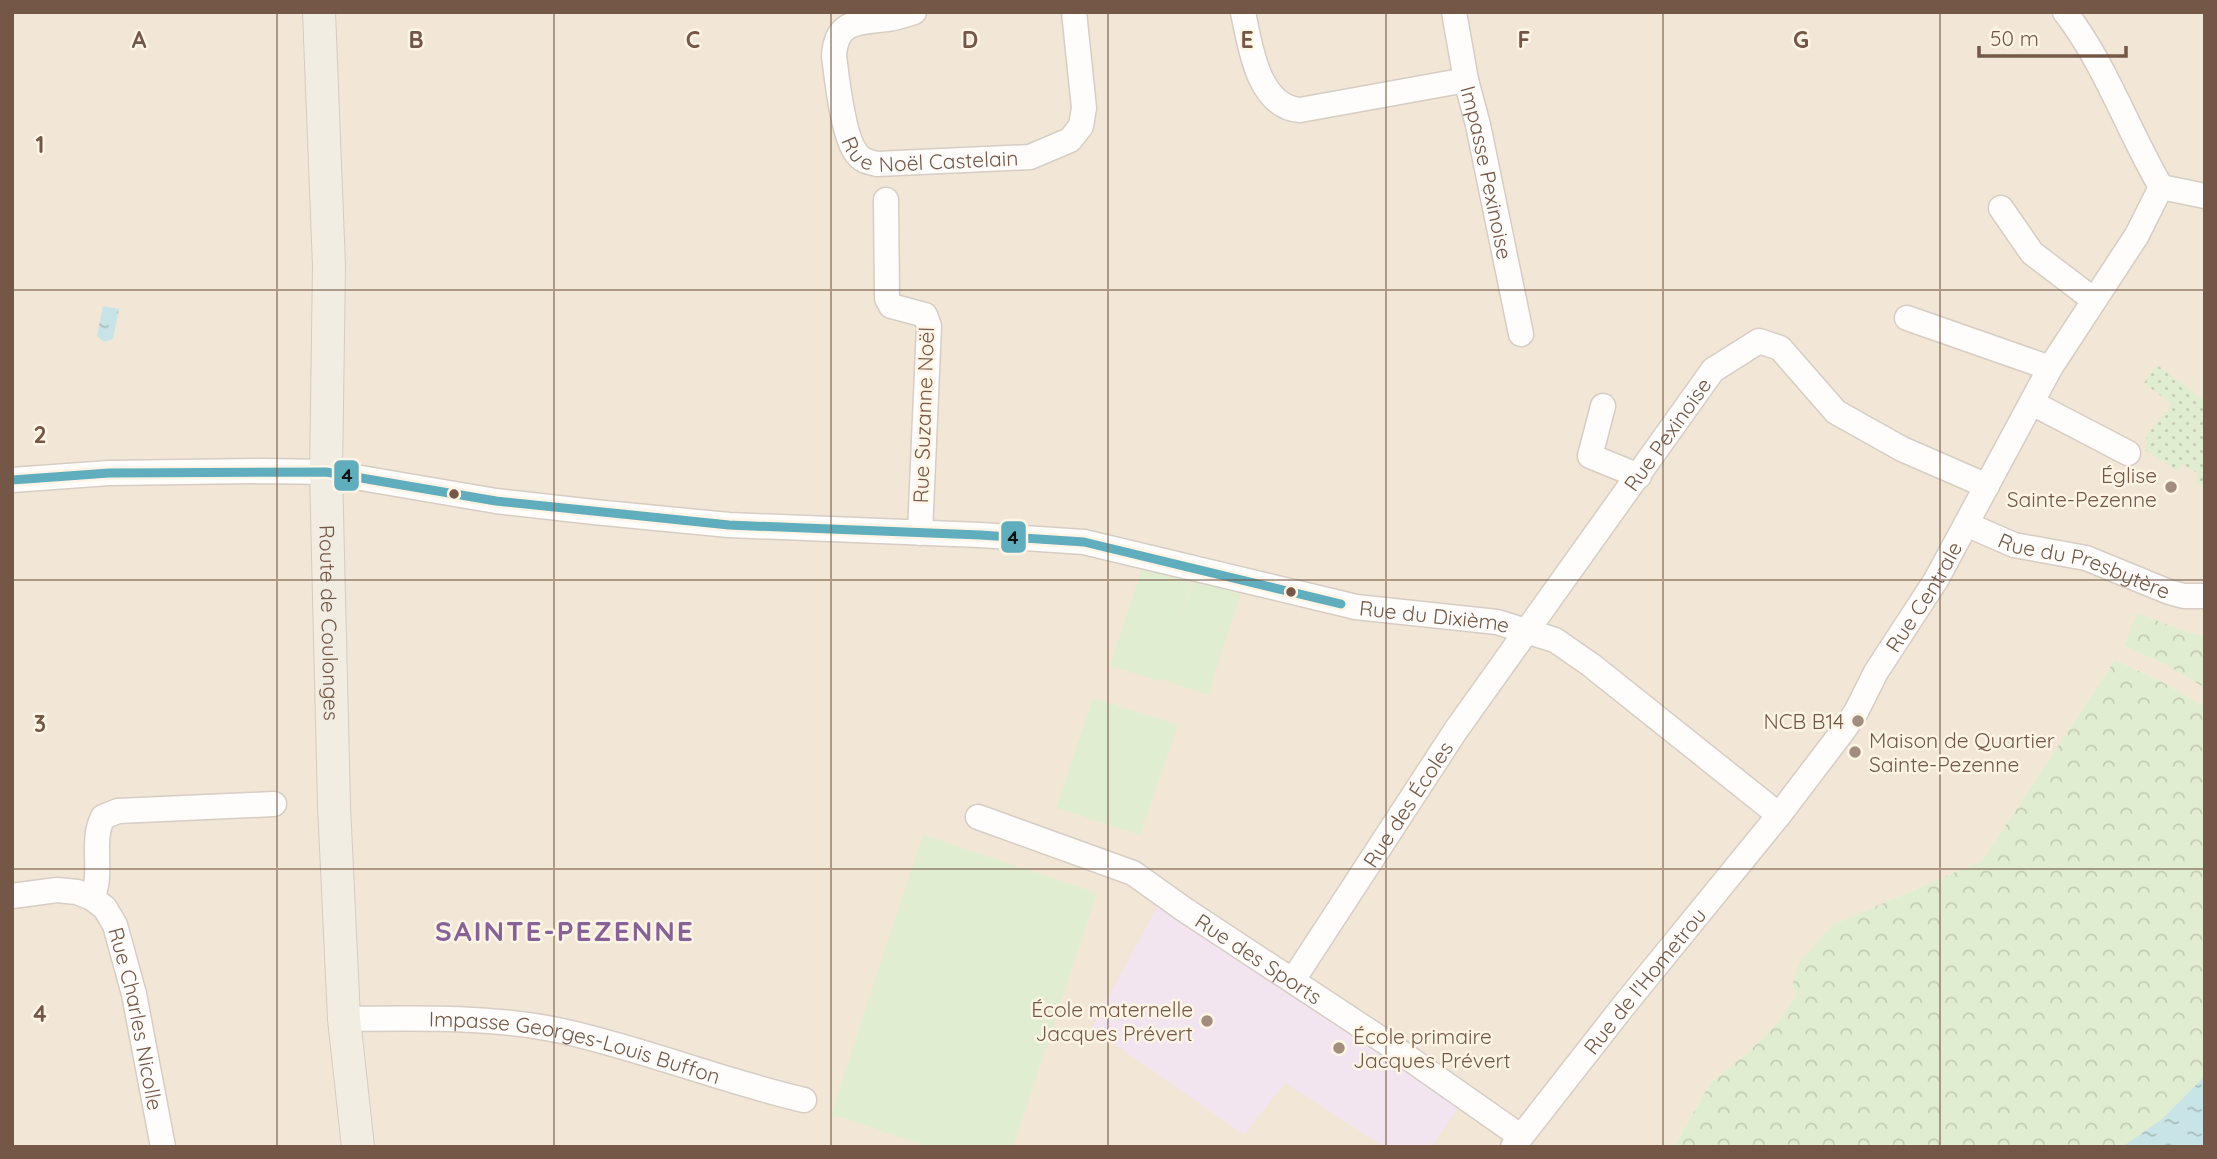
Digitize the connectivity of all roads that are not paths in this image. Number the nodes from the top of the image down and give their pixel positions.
1 (319, 12) edge
2 (915, 12) edge
3 (1074, 12) edge
4 (1243, 12) edge
5 (1454, 12) edge
6 (2065, 12) edge
7 (1466, 80) junction
8 (2161, 187) junction
9 (2205, 195) edge
10 (886, 200) dead end
11 (2001, 208) dead end
12 (2094, 300) junction
13 (1907, 318) dead end
14 (1521, 334) dead end
15 (2050, 368) junction
16 (2032, 403) junction
17 (1603, 406) dead end
18 (2128, 453) dead end
19 (326, 472) junction
20 (1639, 476) junction
21 (12, 480) edge
22 (1987, 486) junction
23 (1966, 524) junction
24 (920, 533) junction
25 (2205, 596) edge
26 (1527, 630) junction
27 (274, 804) dead end
28 (1779, 815) junction
29 (978, 817) dead end
30 (12, 895) edge
31 (92, 898) junction
32 (1293, 980) junction
33 (344, 1018) junction
34 (804, 1100) dead end
35 (1516, 1142) edge
36 (163, 1147) edge
37 (358, 1147) edge

1 - 19 main road, Route de Coulonges
2 - 3 street, Rue Noël Castelain
4 - 7 street
5 - 7 street, Impasse Pexinoise
6 - 8 street
7 - 14 street, Impasse Pexinoise
8 - 9 street
8 - 12 street, Rue Centrale
10 - 24 street, Rue Suzanne Noël
11 - 12 street
12 - 15 street, Rue Centrale
13 - 15 street
15 - 16 street, Rue Centrale
16 - 18 street
16 - 22 street, Rue Centrale
17 - 20 street
19 - 21 street, Rue du Dixième
19 - 24 street, Rue du Dixième
19 - 33 main road, Route de Coulonges
20 - 22 street, Rue Pexinoise
20 - 26 street, Rue Pexinoise
22 - 23 street, Rue Centrale
23 - 25 street, Rue du Presbytère
23 - 28 street, Rue Centrale
24 - 26 street, Rue du Dixième
26 - 28 street, Rue du Dixième
26 - 32 street, Rue des Écoles
27 - 31 street
28 - 35 street, Rue de l'Hometrou
29 - 32 street, Rue des Sports
30 - 31 street
31 - 36 street, Rue Charles Nicolle
32 - 35 street, Rue des Sports
33 - 34 street, Impasse Georges-Louis Buffon
33 - 37 main road, Route de Coulonges

